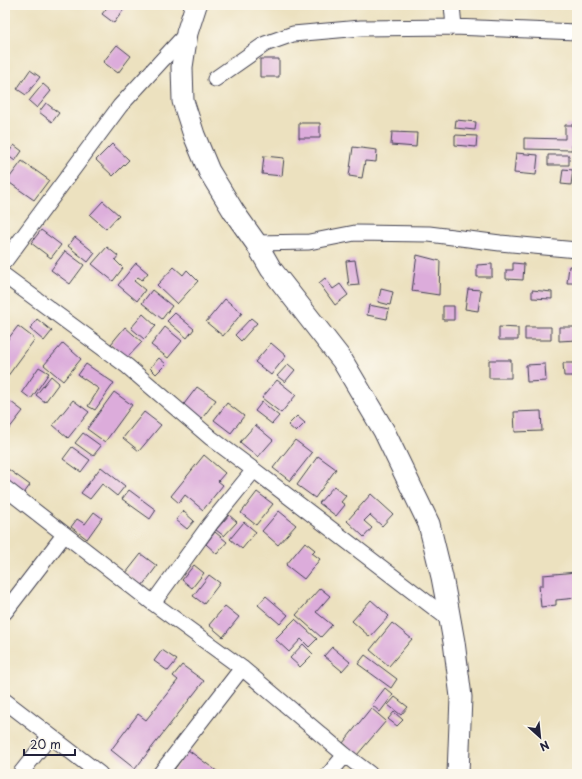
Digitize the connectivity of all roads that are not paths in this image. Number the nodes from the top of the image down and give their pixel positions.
1 (196, 5) edge
2 (452, 5) edge
3 (454, 27) junction
4 (577, 32) edge
5 (187, 33) junction
6 (215, 80) dead end
7 (256, 244) junction
8 (577, 250) edge
9 (5, 261) edge
10 (5, 276) edge
11 (254, 470) junction
12 (5, 488) edge
13 (64, 535) junction
14 (153, 603) junction
15 (5, 612) edge
16 (450, 620) junction
17 (242, 668) junction
18 (5, 701) edge
19 (50, 736) junction
20 (345, 755) junction
21 (20, 774) edge
22 (100, 774) edge
23 (160, 774) edge
24 (329, 774) edge
25 (370, 774) edge
26 (458, 774) edge

1 - 5 main road
2 - 3 street
3 - 4 street
3 - 6 street
5 - 7 main road
5 - 9 street
7 - 8 street
7 - 16 main road
10 - 11 street
11 - 14 street
11 - 16 street
12 - 13 street
13 - 14 street
13 - 15 street
14 - 17 street
16 - 26 main road
17 - 20 street
17 - 23 street
18 - 19 street
19 - 21 street
19 - 22 street
20 - 24 street
20 - 25 street

